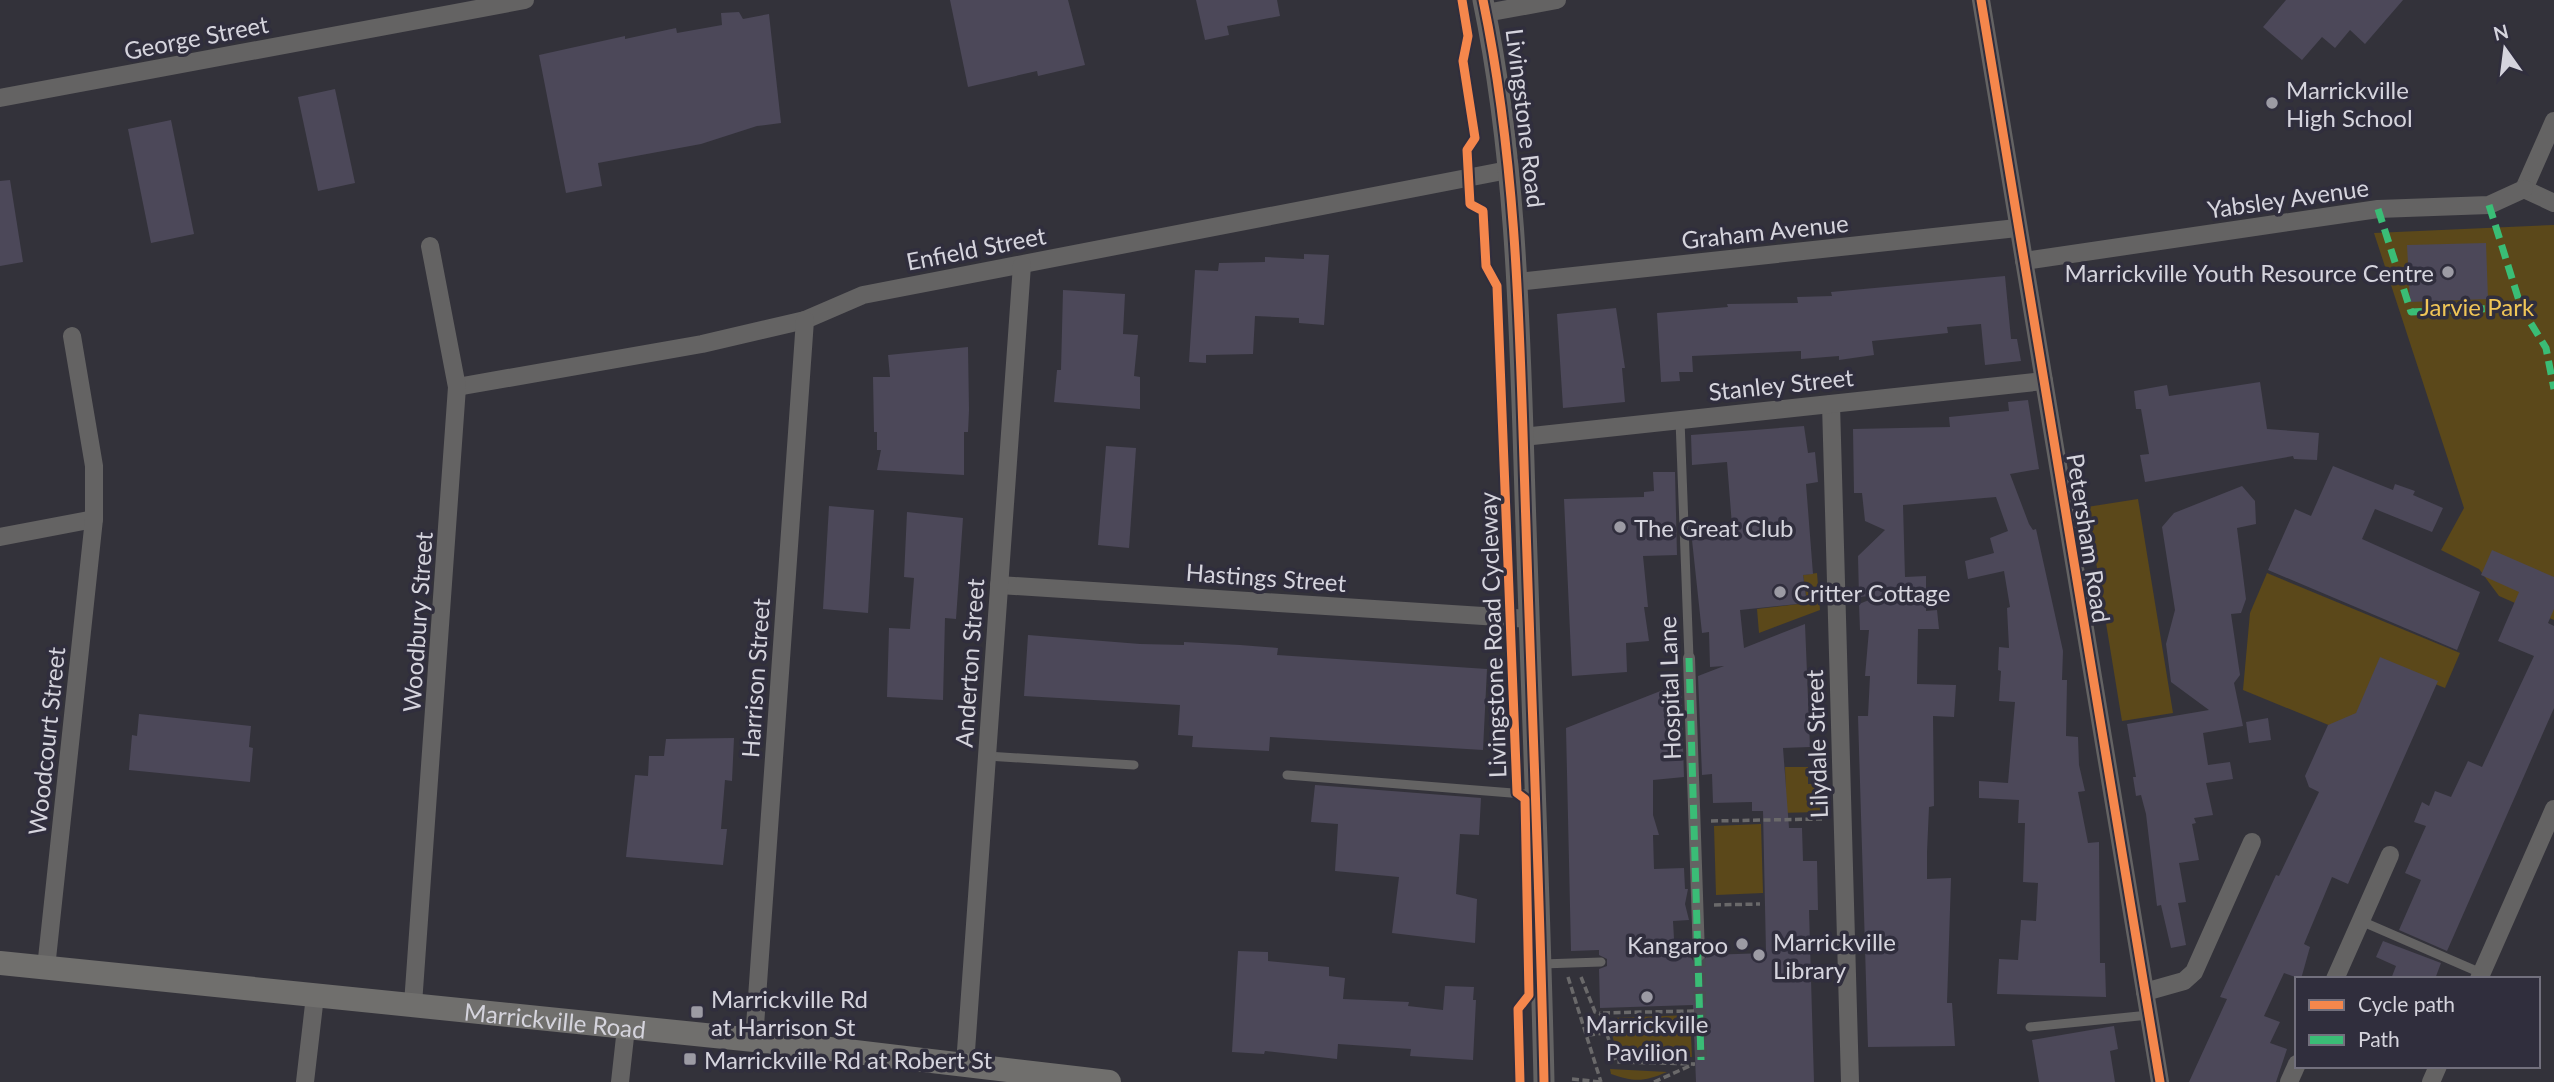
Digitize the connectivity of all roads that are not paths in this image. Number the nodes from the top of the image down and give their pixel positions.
1 (525, 0) edge
2 (1557, 0) edge
3 (1981, 0) edge
4 (1484, 7) edge
5 (0, 98) edge
6 (2554, 121) edge
7 (1508, 170) junction
8 (2524, 189) junction
9 (2554, 203) edge
10 (2017, 228) junction
11 (430, 246) dead end
12 (2024, 261) junction
13 (1022, 265) junction
14 (1517, 282) junction
15 (805, 320) junction
16 (72, 336) dead end
17 (2044, 381) junction
18 (457, 387) junction
19 (1830, 404) junction
20 (1680, 420) junction
21 (1523, 437) junction
22 (94, 519) junction
23 (0, 537) edge
24 (999, 585) junction
25 (1529, 619) junction
26 (1689, 658) joint
27 (987, 756) junction
28 (1134, 765) dead end
29 (1287, 775) dead end
30 (1537, 794) junction
31 (2554, 809) edge
32 (2252, 842) dead end
33 (2390, 855) dead end
34 (2361, 921) junction
35 (1699, 955) tunnel mouth
36 (1601, 962) dead end
37 (0, 963) edge
38 (1542, 964) junction
39 (46, 968) junction
40 (2480, 976) edge
41 (2336, 977) edge
42 (2145, 992) junction
43 (315, 996) junction
44 (413, 1004) junction
45 (2149, 1015) junction
46 (2029, 1027) dead end
47 (626, 1028) junction
48 (754, 1040) junction
49 (965, 1065) junction
50 (305, 1082) edge
51 (620, 1082) edge
52 (1109, 1082) edge
53 (1544, 1082) edge
54 (1850, 1082) edge
55 (2160, 1082) edge

1 - 5 street, George Street
2 - 4 street
3 - 10 street, Petersham Road
4 - 7 street, Livingstone Road
6 - 8 street
7 - 13 street, Enfield Street
7 - 14 street, Livingstone Road
8 - 9 street
8 - 12 street, Yabsley Avenue
10 - 12 street, Petersham Road
10 - 14 street, Graham Avenue
11 - 18 street, Woodbury Street
12 - 17 street, Petersham Road
13 - 15 street, Enfield Street
13 - 24 street, Anderton Street
14 - 21 street, Livingstone Road
15 - 18 street, Enfield Street
15 - 48 street, Harrison Street
16 - 22 street, Woodcourt Street
17 - 19 street, Stanley Street
17 - 42 street, Petersham Road
18 - 44 street, Woodbury Street
19 - 20 street, Stanley Street
19 - 54 street, Lilydale Street
20 - 21 street, Stanley Street
20 - 26 lane, Hospital Lane
21 - 25 street, Livingstone Road
22 - 23 street
22 - 39 street, Woodcourt Street
24 - 25 street, Hastings Street
24 - 27 street, Anderton Street
25 - 30 street, Livingstone Road
26 - 35 street, Hospital Lane
27 - 28 lane
27 - 49 street, Anderton Street
29 - 30 lane
30 - 38 street, Livingstone Road
31 - 40 street
32 - 42 street
33 - 34 street
34 - 40 lane
34 - 41 street
36 - 38 lane
37 - 39 main road, Marrickville Road
38 - 53 street, Livingstone Road
39 - 43 main road, Marrickville Road
42 - 45 street, Petersham Road
43 - 44 main road, Marrickville Road
43 - 50 street
44 - 47 main road, Marrickville Road
45 - 46 lane
45 - 55 street, Petersham Road
47 - 48 main road, Marrickville Road
47 - 51 street
48 - 49 main road, Marrickville Road
49 - 52 main road, Marrickville Road

